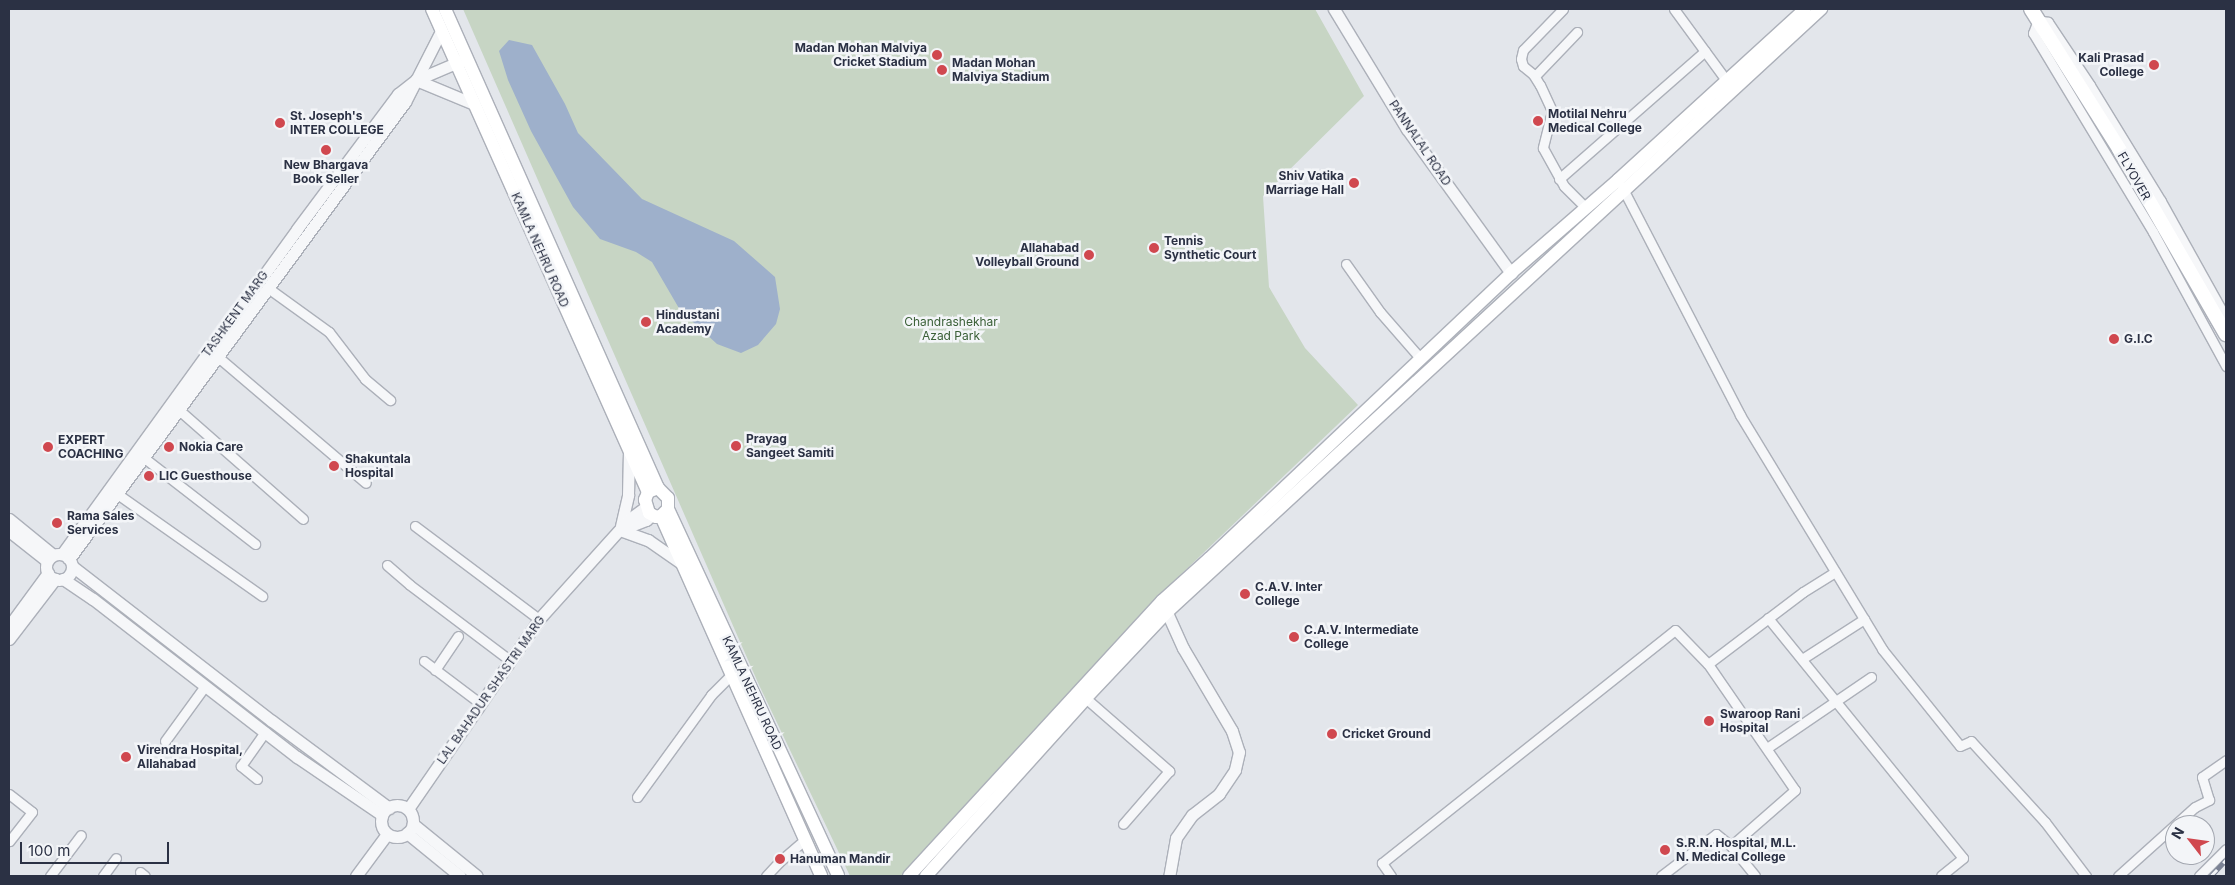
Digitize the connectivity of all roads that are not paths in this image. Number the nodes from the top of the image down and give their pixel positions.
1 (432, 9) edge
2 (445, 9) edge
3 (1563, 9) edge
4 (1674, 9) edge
5 (1805, 9) edge
6 (1821, 9) edge
7 (1339, 10) edge
8 (2038, 19) edge
9 (441, 31) junction
10 (1577, 32) dead end
11 (1705, 51) junction
12 (461, 61) junction
13 (1535, 76) junction
14 (416, 80) junction
15 (1726, 80) junction
16 (474, 104) junction
17 (1559, 179) junction
18 (1621, 185) junction
19 (1586, 208) junction
20 (1346, 264) dead end
21 (1511, 273) junction
22 (268, 288) junction
23 (2225, 313) edge
24 (2226, 334) edge
25 (218, 357) junction
26 (1420, 359) junction
27 (2226, 366) edge
28 (390, 400) dead end
29 (179, 410) junction
30 (629, 450) junction
31 (143, 457) junction
32 (366, 483) dead end
33 (653, 490) junction
34 (116, 493) junction
35 (657, 512) junction
36 (9, 519) edge
37 (303, 519) dead end
38 (415, 526) dead end
39 (620, 530) junction
40 (9, 531) edge
41 (255, 544) dead end
42 (61, 559) junction
43 (680, 562) junction
44 (387, 564) dead end
45 (1835, 572) junction
46 (55, 577) junction
47 (262, 596) dead end
48 (1164, 607) junction
49 (1768, 618) junction
50 (1864, 619) junction
51 (538, 620) junction
52 (9, 626) edge
53 (458, 636) dead end
54 (9, 639) edge
55 (1802, 659) junction
56 (511, 661) junction
57 (424, 662) dead end
58 (1708, 664) junction
59 (435, 670) junction
60 (732, 674) junction
61 (1871, 677) dead end
62 (206, 686) junction
63 (1082, 695) junction
64 (1835, 701) junction
65 (480, 704) junction
66 (265, 732) junction
67 (165, 741) dead end
68 (1767, 748) junction
69 (2226, 760) edge
70 (257, 779) dead end
71 (9, 794) edge
72 (637, 797) dead end
73 (408, 809) junction
74 (385, 812) junction
75 (1123, 824) dead end
76 (410, 829) junction
77 (81, 834) dead end
78 (387, 834) junction
79 (805, 839) junction
80 (9, 841) edge
81 (1730, 846) junction
82 (2226, 849) edge
83 (116, 858) dead end
84 (50, 876) edge
85 (104, 876) edge
86 (356, 876) edge
87 (460, 876) edge
88 (477, 876) edge
89 (766, 876) edge
90 (821, 876) edge
91 (838, 876) edge
92 (909, 876) edge
93 (926, 876) edge
94 (1168, 876) edge
95 (1391, 876) edge
96 (1661, 876) edge
97 (1755, 876) edge
98 (1941, 876) edge
99 (2086, 876) edge
100 (2118, 876) edge
101 (2200, 876) edge

1 - 9 main road, KAMLA NEHRU ROAD
2 - 12 main road, KAMLA NEHRU ROAD
3 - 13 street
4 - 11 street
5 - 15 main road
6 - 18 main road
7 - 21 street, PANNALAL ROAD
8 - 23 street
8 - 24 main road, FLYOVER
8 - 27 street
9 - 12 main road, KAMLA NEHRU ROAD
9 - 14 street
10 - 13 street
11 - 15 street
11 - 17 street
12 - 14 street, TASHKENT MARG
12 - 16 main road, KAMLA NEHRU ROAD
12 - 33 main road, KAMLA NEHRU ROAD
13 - 17 street
14 - 16 street
14 - 22 street, TASHKENT MARG
14 - 42 street, TASHKENT MARG
15 - 18 main road
16 - 30 main road, KAMLA NEHRU ROAD
17 - 19 street
18 - 19 main road
18 - 45 street
18 - 48 main road
19 - 21 main road
20 - 26 street
21 - 26 main road
22 - 25 street, TASHKENT MARG
22 - 28 street
25 - 29 street, TASHKENT MARG
25 - 32 street
26 - 48 main road
29 - 31 street, TASHKENT MARG
29 - 37 street
30 - 33 main road, KAMLA NEHRU ROAD
30 - 39 street
31 - 34 street, TASHKENT MARG
31 - 41 street
33 - 35 main road
33 - 35 main road
34 - 42 street, TASHKENT MARG
34 - 47 street
35 - 39 street
35 - 43 main road, KAMLA NEHRU ROAD
35 - 91 main road, KAMLA NEHRU ROAD
36 - 42 street
38 - 51 street
39 - 43 street
39 - 51 street, LAL BAHADUR SHASTRI MARG
40 - 42 street
42 - 46 street
42 - 46 street
42 - 74 street
43 - 60 main road, KAMLA NEHRU ROAD
44 - 56 street
45 - 49 street
45 - 50 street
46 - 52 street
46 - 54 street
46 - 62 street
48 - 63 main road
48 - 94 street
49 - 55 street
49 - 58 street
50 - 55 street
50 - 99 street
51 - 56 street, LAL BAHADUR SHASTRI MARG
53 - 59 street
55 - 64 street
56 - 65 street, LAL BAHADUR SHASTRI MARG
57 - 59 street
58 - 68 street
58 - 95 street
59 - 65 street
60 - 72 street
60 - 79 main road, KAMLA NEHRU ROAD
61 - 64 street
62 - 66 street
62 - 67 street
63 - 75 street
63 - 92 main road
63 - 93 main road
64 - 68 street
64 - 98 street
65 - 73 street, LAL BAHADUR SHASTRI MARG
66 - 70 street
66 - 74 street
68 - 81 street
69 - 100 street
71 - 80 street
73 - 74 street
73 - 76 street
74 - 78 street
76 - 78 street
76 - 87 street
76 - 88 street
77 - 84 street
78 - 86 street
79 - 89 street
79 - 90 main road, KAMLA NEHRU ROAD
81 - 96 street
81 - 97 street
82 - 101 street
83 - 85 street

